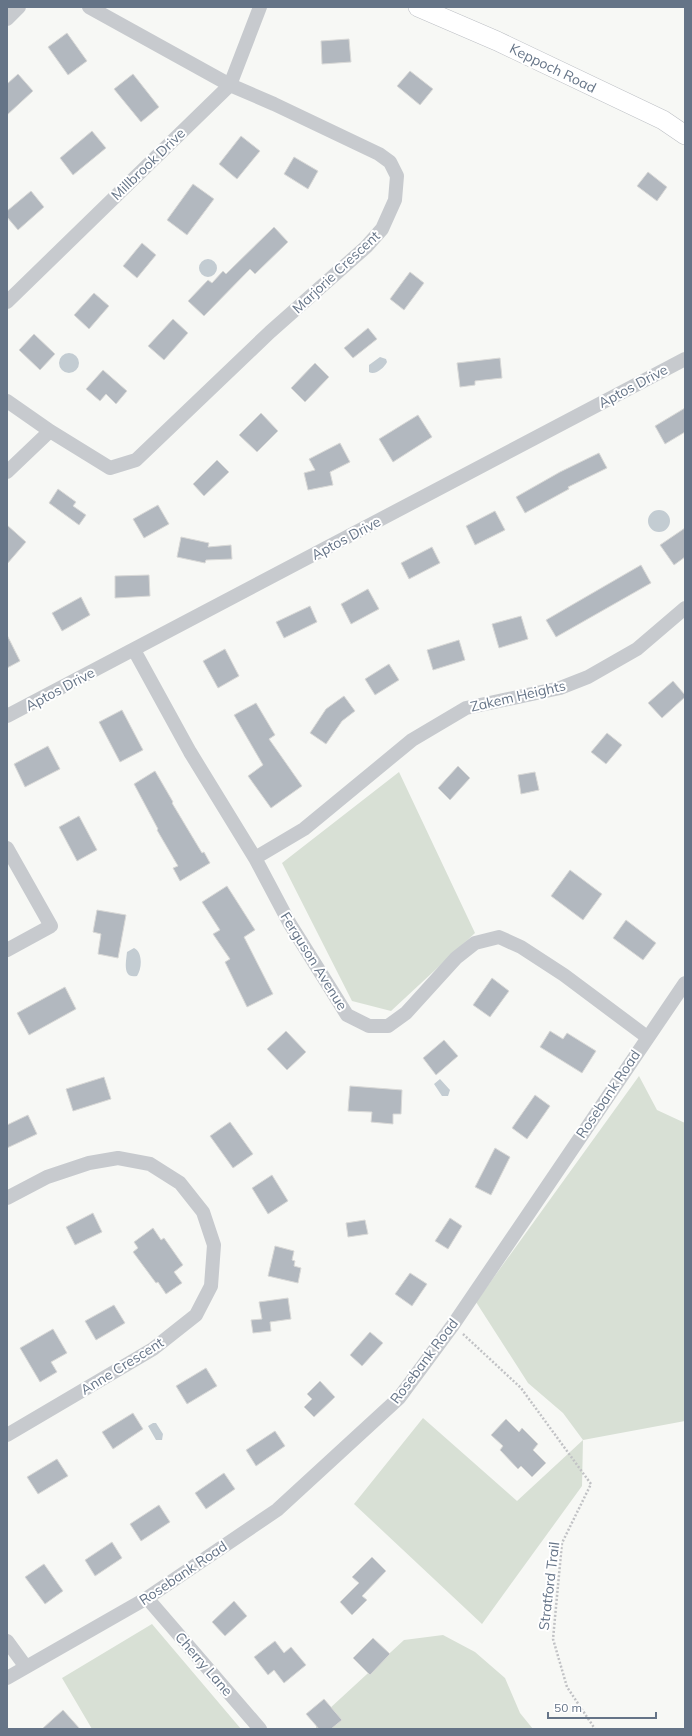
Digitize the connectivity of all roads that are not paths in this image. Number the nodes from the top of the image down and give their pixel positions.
1 (19, 7) edge
2 (89, 7) edge
3 (260, 7) edge
4 (418, 7) edge
5 (7, 19) edge
6 (230, 85) junction
7 (685, 136) edge
8 (7, 302) edge
9 (685, 359) edge
10 (7, 401) edge
11 (50, 431) junction
12 (7, 472) edge
13 (685, 608) edge
14 (134, 650) junction
15 (7, 716) edge
16 (7, 848) edge
17 (255, 858) junction
18 (7, 950) edge
19 (685, 983) edge
20 (647, 1037) junction
21 (7, 1198) edge
22 (7, 1435) edge
23 (147, 1598) junction
24 (7, 1640) edge
25 (26, 1667) junction
26 (7, 1678) edge
27 (260, 1729) edge

1 - 5 street
2 - 6 street, Marjorie Crescent
3 - 6 street, Millbrook Drive
4 - 7 street, Keppoch Road
6 - 8 street, Millbrook Drive
6 - 11 street, Marjorie Crescent
9 - 14 street, Aptos Drive
10 - 11 street, Marjorie Crescent
11 - 12 street
13 - 17 street, Zakem Heights
14 - 15 street, Aptos Drive
14 - 17 street, Ferguson Avenue
16 - 18 street
17 - 20 street, Ferguson Avenue
19 - 20 street, Rosebank Road
20 - 23 street, Rosebank Road
21 - 22 street, Anne Crescent
23 - 25 street, Rosebank Road
23 - 27 street, Cherry Lane
24 - 25 street
25 - 26 street, Rosebank Road

